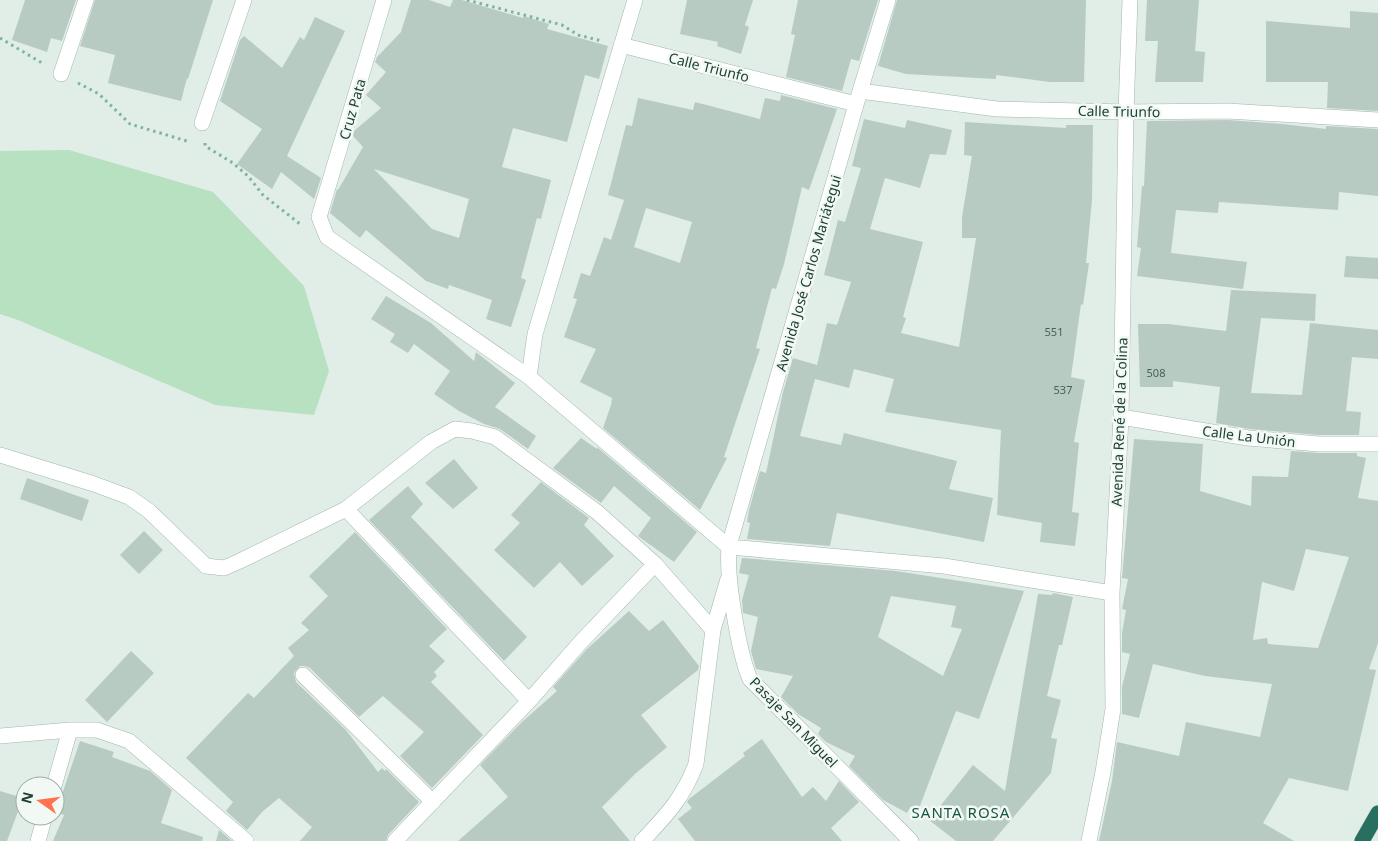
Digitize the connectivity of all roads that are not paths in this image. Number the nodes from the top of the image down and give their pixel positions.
1 (86, 0) edge
2 (244, 0) edge
3 (384, 0) edge
4 (634, 0) edge
5 (888, 0) edge
6 (1130, 0) edge
7 (621, 45) junction
8 (61, 74) road end
9 (858, 98) junction
10 (1126, 112) junction
11 (1378, 120) edge
12 (202, 123) road end
13 (529, 376) junction
14 (1121, 417) junction
15 (1378, 444) edge
16 (0, 455) edge
17 (346, 509) junction
18 (729, 547) junction
19 (655, 564) junction
20 (730, 573) junction
21 (1112, 593) junction
22 (714, 630) junction
23 (303, 675) dead end
24 (529, 701) junction
25 (70, 730) junction
26 (0, 736) edge
27 (57, 776) edge
28 (433, 802) junction
29 (1378, 813) edge
30 (42, 826) edge
31 (38, 841) edge
32 (246, 841) edge
33 (395, 841) edge
34 (642, 841) edge
35 (911, 841) edge
36 (1089, 841) edge
37 (1362, 841) edge

1 - 8 street
2 - 12 street
3 - 13 street, Cruz Pata
4 - 7 street
5 - 9 street, Avenida José Carlos Mariátegui
6 - 10 street, Avenida René de la Colina
7 - 9 street, Calle Triunfo
7 - 13 street
9 - 10 street, Calle Triunfo
9 - 18 street, Avenida José Carlos Mariátegui
10 - 11 street, Calle Triunfo
10 - 14 street, Avenida René de la Colina
13 - 18 street
14 - 15 street, Calle La Unión
14 - 21 street, Avenida René de la Colina
16 - 17 street
17 - 19 street
17 - 24 street
18 - 20 street, Pasaje San Miguel
18 - 21 street
19 - 22 street
19 - 24 street
20 - 22 street
20 - 35 street, Pasaje San Miguel
21 - 36 street, Avenida René de la Colina
22 - 34 street
23 - 28 street
24 - 28 street
25 - 26 street
25 - 27 street
25 - 32 street
28 - 33 street
29 - 37 highway
30 - 31 street

